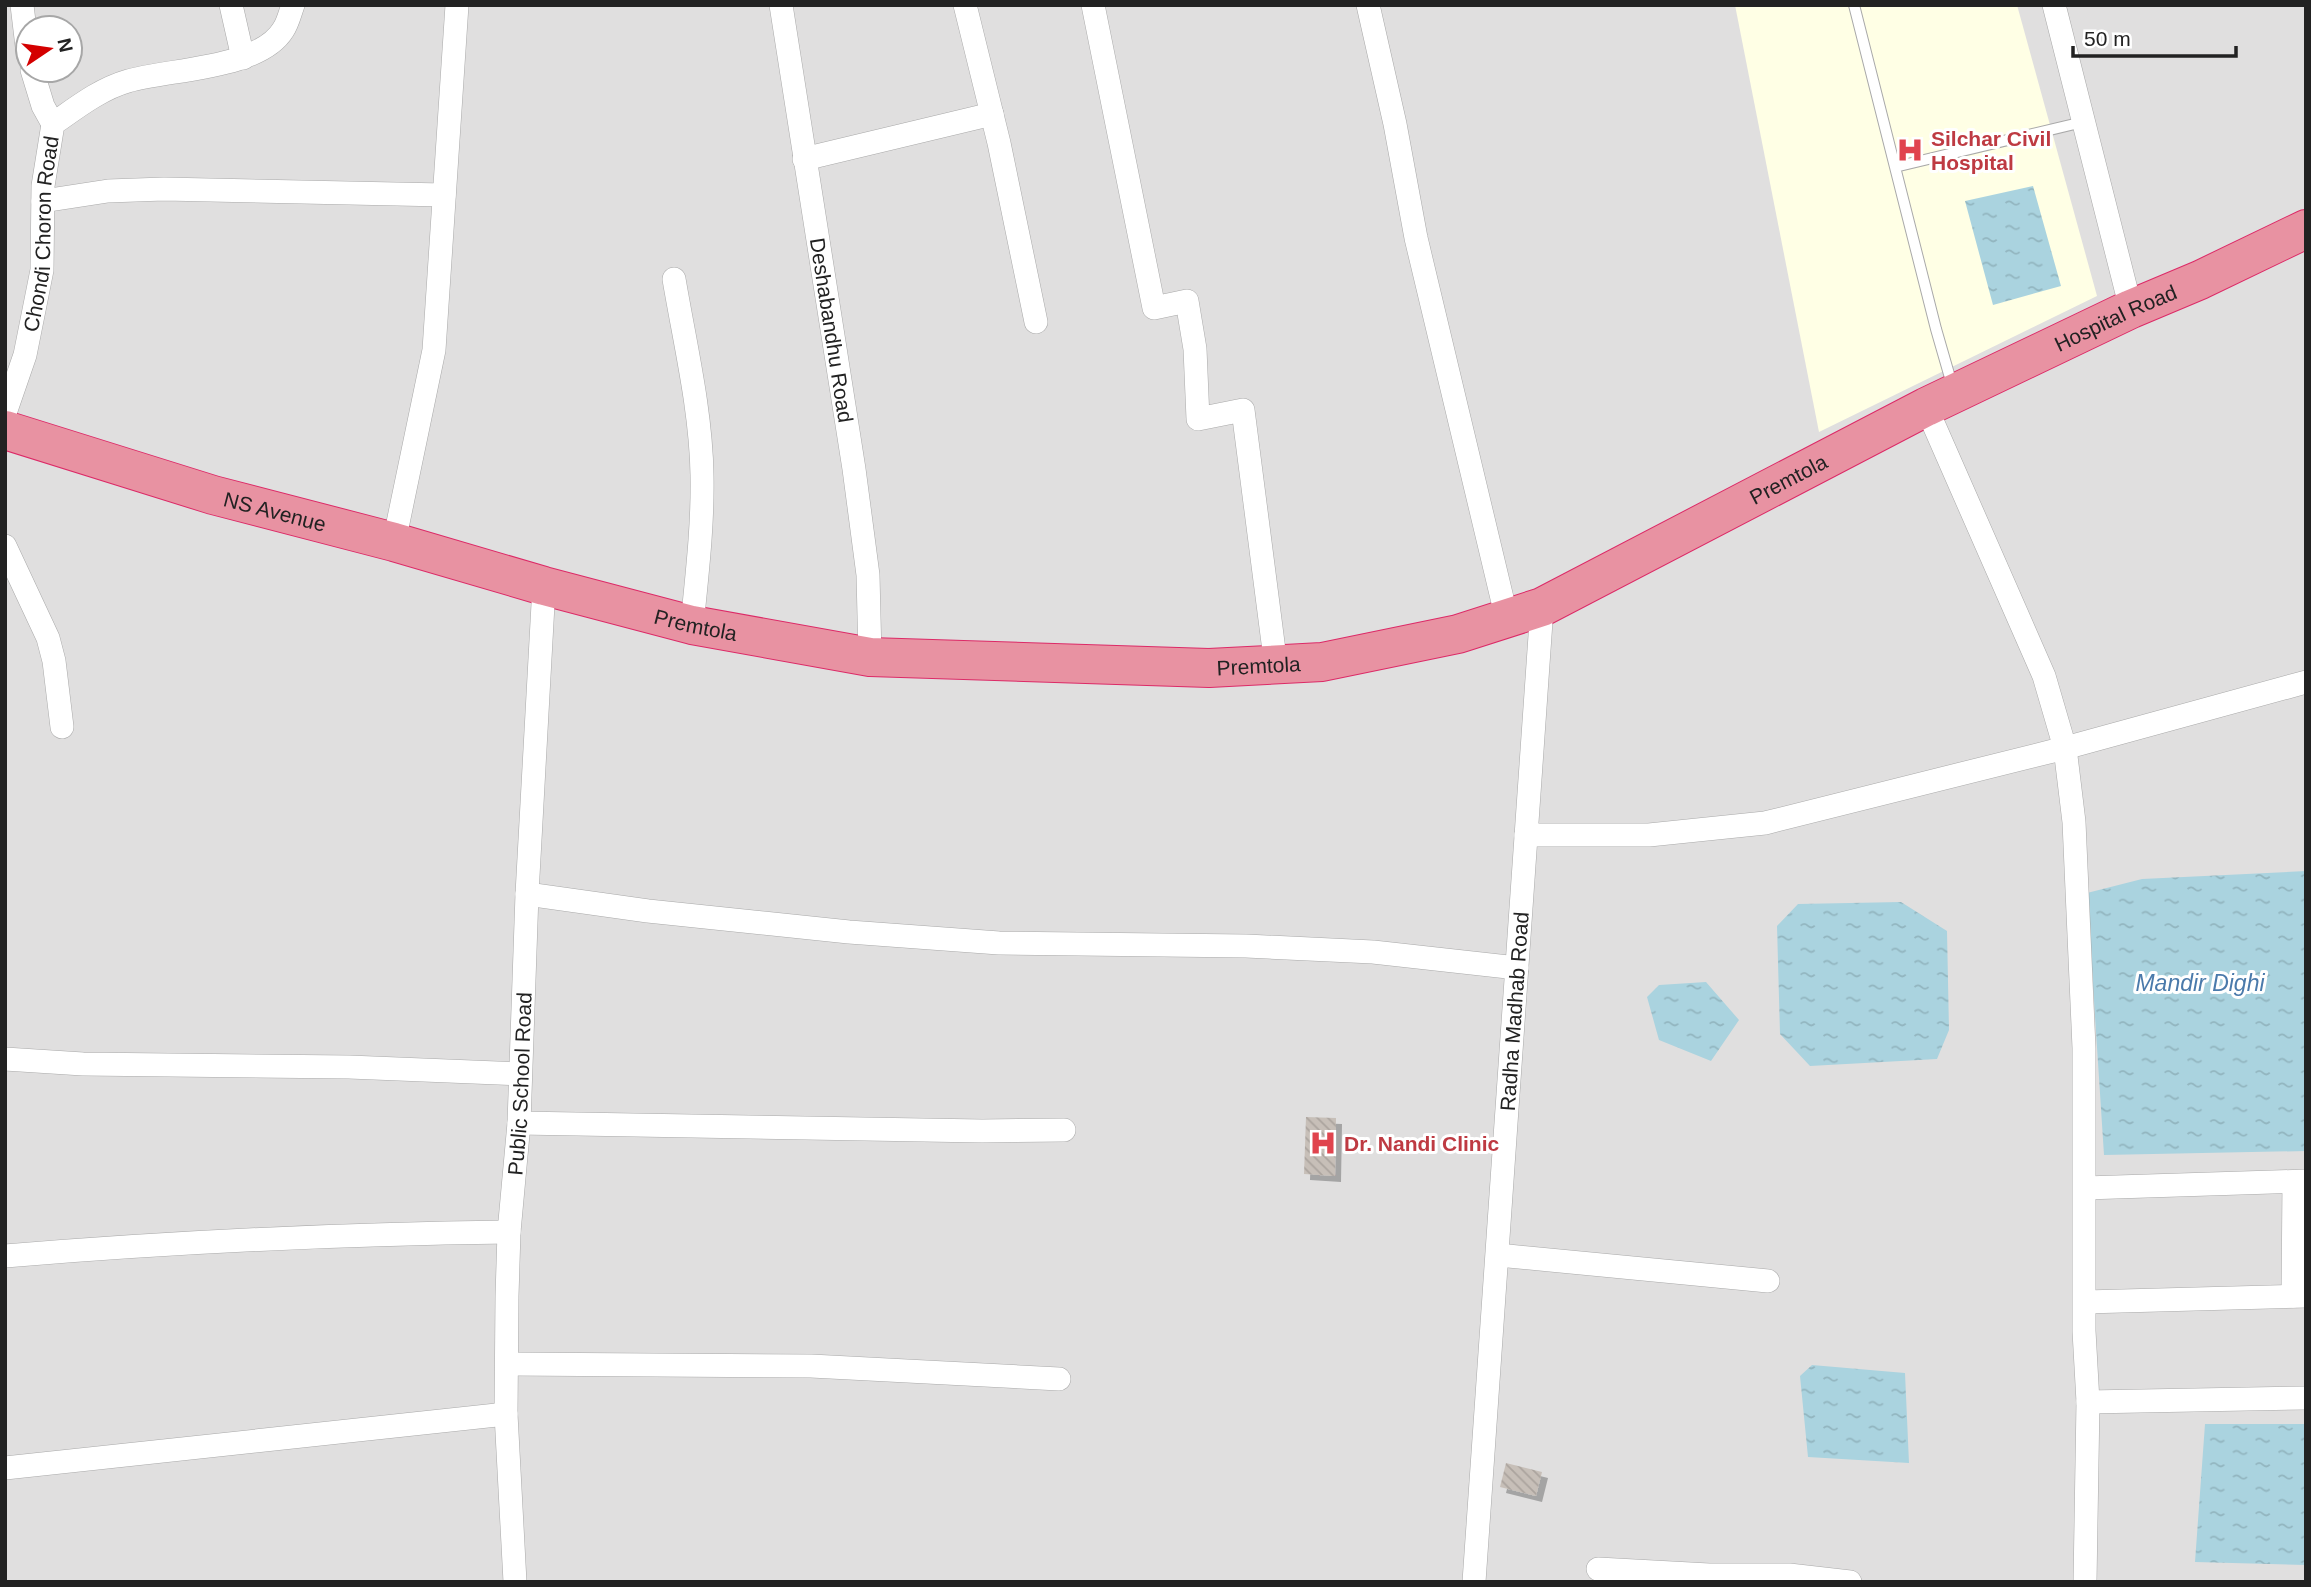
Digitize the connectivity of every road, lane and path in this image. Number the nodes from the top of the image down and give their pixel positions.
1 (232, 5) edge
2 (293, 5) edge
3 (457, 5) edge
4 (781, 5) edge
5 (965, 5) edge
6 (1093, 5) edge
7 (1368, 5) edge
8 (1854, 5) edge
9 (2054, 5) edge
10 (241, 50) junction
11 (36, 84) edge
12 (992, 114) junction
13 (2083, 122) junction
14 (53, 124) junction
15 (804, 159) junction
16 (1895, 167) junction
17 (444, 195) junction
18 (43, 201) junction
19 (2306, 229) edge
20 (674, 279) dead end
21 (2131, 309) junction
22 (1036, 322) dead end
23 (1940, 401) junction
24 (5, 413) edge
25 (5, 430) edge
26 (394, 542) junction
27 (5, 546) edge
28 (544, 586) junction
29 (1525, 613) junction
30 (692, 625) junction
31 (870, 657) junction
32 (1276, 666) junction
33 (2306, 682) edge
34 (62, 727) dead end
35 (2065, 748) junction
36 (1526, 835) junction
37 (527, 894) junction
38 (1517, 968) junction
39 (5, 1059) edge
40 (520, 1074) junction
41 (519, 1123) junction
42 (1064, 1130) dead end
43 (2300, 1181) edge
44 (2085, 1188) junction
45 (509, 1232) junction
46 (1497, 1255) junction
47 (5, 1256) edge
48 (1768, 1281) dead end
49 (2299, 1296) edge
50 (2085, 1302) junction
51 (507, 1364) junction
52 (1059, 1379) dead end
53 (2306, 1398) edge
54 (2088, 1402) junction
55 (506, 1414) junction
56 (5, 1468) edge
57 (1598, 1569) dead end
58 (515, 1582) edge
59 (1474, 1582) edge
60 (1850, 1582) edge
61 (2085, 1582) edge

1 - 10 street
2 - 10 street, Chondi Choron Road
3 - 17 street
4 - 15 street, Deshabandhu Road
5 - 12 street
6 - 32 street
7 - 29 street, Radha Madhab Road
8 - 16 lane
9 - 13 street
10 - 14 street, Chondi Choron Road
11 - 14 street
12 - 15 street
12 - 22 street
13 - 16 lane
13 - 21 street
14 - 18 street, Chondi Choron Road
15 - 31 street, Deshabandhu Road
16 - 23 lane
17 - 18 street
17 - 26 street
18 - 24 street, Chondi Choron Road
19 - 21 highway, Hospital Road
20 - 30 street
21 - 23 highway, Hospital Road
23 - 29 highway, Premtola
23 - 35 street
25 - 26 highway, NS Avenue
26 - 28 highway, NS Avenue
27 - 34 street
28 - 30 highway, Premtola
28 - 37 street, Public School Road
29 - 32 highway, Premtola
29 - 36 street, Radha Madhab Road
30 - 31 highway, Premtola
31 - 32 highway, Premtola
33 - 35 street
35 - 36 street
35 - 44 street
36 - 38 street, Radha Madhab Road
37 - 38 street
37 - 40 street, Public School Road
38 - 46 street, Radha Madhab Road
39 - 40 street
40 - 41 street, Public School Road
41 - 42 street
41 - 45 street, Public School Road
43 - 44 street
43 - 49 street
44 - 50 street
45 - 47 street
45 - 51 street, Public School Road
46 - 48 street
46 - 59 street, Radha Madhab Road
49 - 50 street
50 - 54 street
51 - 52 street
51 - 55 street, Public School Road
53 - 54 street
54 - 61 street
55 - 56 street
55 - 58 street, Public School Road
57 - 60 street

